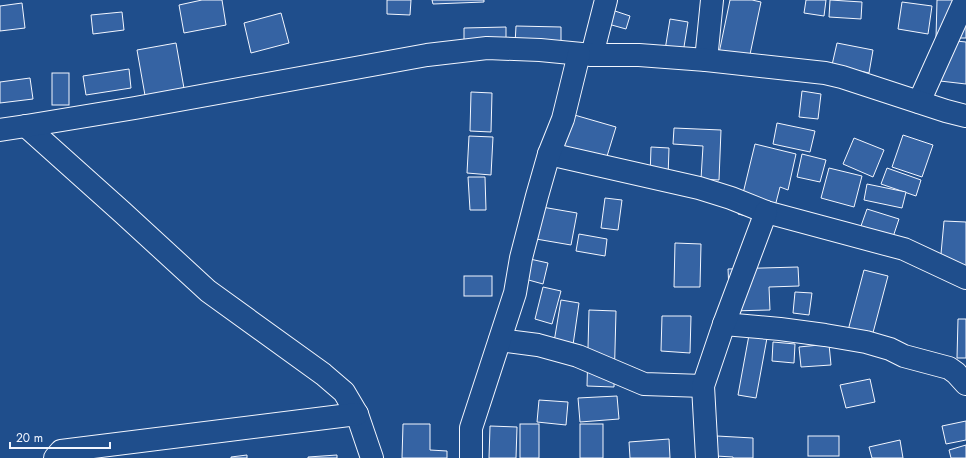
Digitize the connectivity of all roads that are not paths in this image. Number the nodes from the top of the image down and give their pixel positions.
1 (606, 0) edge
2 (712, 0) edge
3 (965, 0) edge
4 (586, 55) junction
5 (706, 60) junction
6 (919, 102) junction
7 (966, 116) edge
8 (26, 126) junction
9 (0, 130) edge
10 (549, 154) junction
11 (766, 212) junction
12 (966, 278) edge
13 (724, 324) junction
14 (500, 340) junction
15 (966, 384) edge
16 (703, 386) junction
17 (357, 414) junction
18 (54, 458) edge
19 (372, 458) edge
20 (471, 458) edge
21 (707, 458) edge

1 - 4 street
2 - 5 street
3 - 6 street
4 - 5 street
4 - 8 street
4 - 10 street
5 - 6 street
6 - 7 street
8 - 9 street
8 - 17 street
10 - 11 street
10 - 14 street
11 - 12 street
11 - 13 street
13 - 15 street
13 - 16 street
14 - 16 street
14 - 20 street
16 - 21 street
17 - 18 street
17 - 19 street

